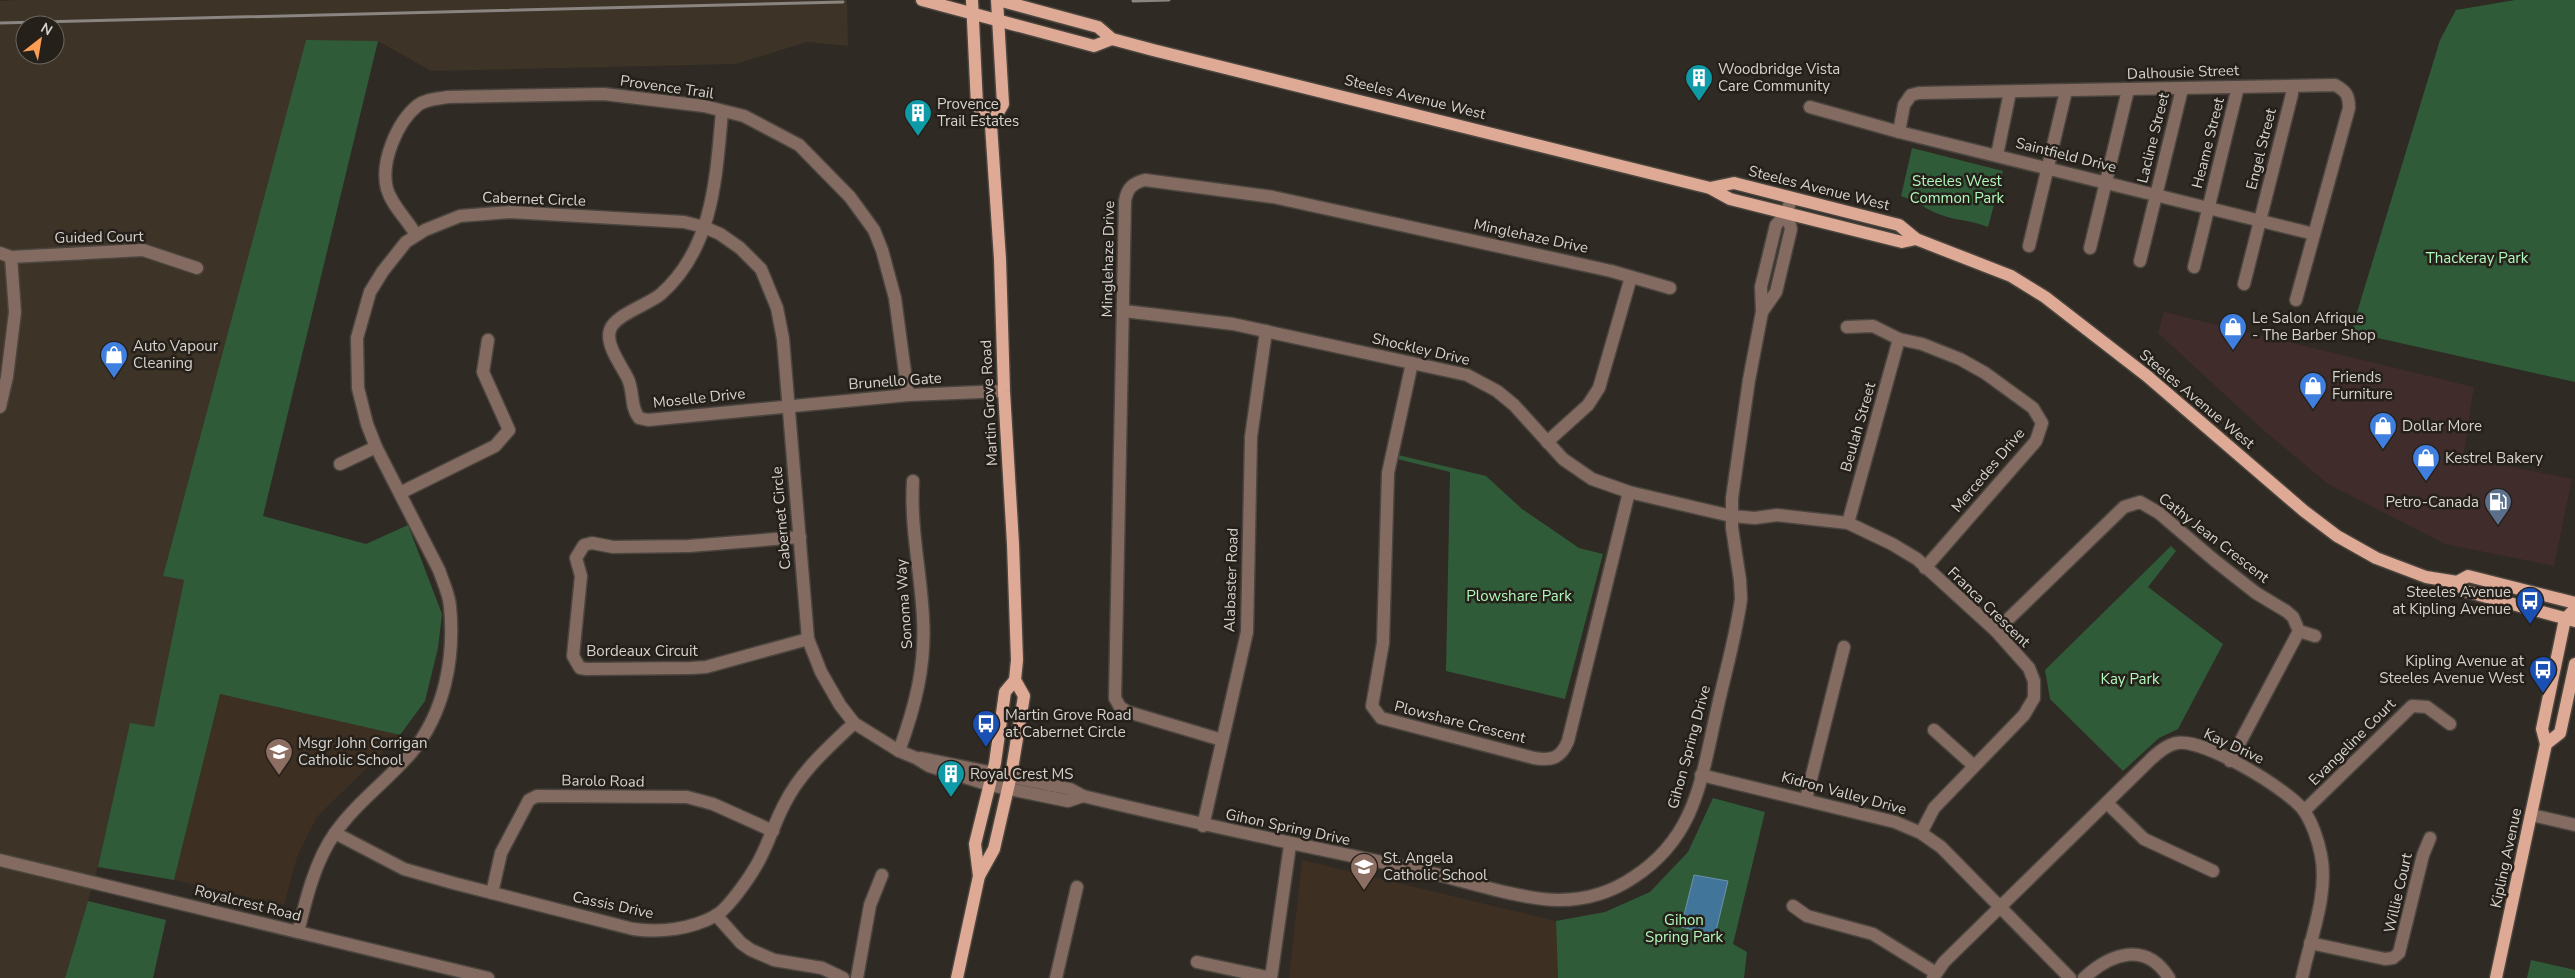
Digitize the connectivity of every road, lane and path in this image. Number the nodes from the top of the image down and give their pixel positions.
1 (922, 0) edge
2 (972, 0) edge
3 (998, 0) edge
4 (972, 13) junction
5 (998, 21) junction
6 (1112, 39) junction
7 (2292, 86) junction
8 (2238, 87) junction
9 (2128, 90) junction
10 (2182, 90) junction
11 (2066, 91) junction
12 (2010, 92) junction
13 (1810, 107) dead end
14 (722, 112) junction
15 (991, 125) junction
16 (1899, 132) junction
17 (1997, 155) junction
18 (2048, 167) junction
19 (2105, 182) junction
20 (1710, 188) junction
21 (2156, 194) junction
22 (1791, 198) junction
23 (2208, 207) junction
24 (1787, 213) junction
25 (2260, 220) junction
26 (704, 227) junction
27 (2314, 234) junction
28 (416, 235) junction
29 (1916, 239) junction
30 (2029, 246) dead end
31 (2090, 248) dead end
32 (6, 255) edge
33 (2140, 261) dead end
34 (2194, 267) dead end
35 (197, 268) dead end
36 (1631, 277) junction
37 (2244, 284) dead end
38 (1670, 288) dead end
39 (2296, 300) dead end
40 (1124, 311) junction
41 (1847, 327) dead end
42 (1266, 331) junction
43 (1899, 339) junction
44 (488, 340) dead end
45 (1412, 363) junction
46 (1004, 391) junction
47 (908, 395) junction
48 (789, 405) junction
49 (0, 407) edge
50 (1547, 442) junction
51 (376, 447) junction
52 (340, 464) dead end
53 (913, 482) dead end
54 (1630, 492) junction
55 (400, 493) junction
56 (1731, 516) junction
57 (1848, 524) junction
58 (800, 537) junction
59 (1925, 568) junction
60 (2457, 582) junction
61 (2575, 603) edge
62 (2575, 609) edge
63 (2570, 620) edge
64 (2299, 631) junction
65 (1996, 632) junction
66 (2315, 636) dead end
67 (808, 638) junction
68 (1844, 646) dead end
69 (2575, 664) edge
70 (1015, 680) junction
71 (854, 722) junction
72 (2450, 724) dead end
73 (1934, 730) dead end
74 (1222, 740) junction
75 (2546, 744) junction
76 (898, 751) junction
77 (916, 758) junction
78 (2230, 761) junction
79 (1973, 766) junction
80 (993, 772) junction
81 (1701, 775) junction
82 (1011, 776) junction
83 (990, 785) junction
84 (1008, 789) junction
85 (1083, 796) junction
86 (1806, 799) junction
87 (2107, 803) junction
88 (2304, 811) junction
89 (2532, 815) junction
90 (2575, 825) edge
91 (1203, 826) junction
92 (773, 830) junction
93 (335, 833) junction
94 (1921, 833) junction
95 (2430, 838) dead end
96 (1290, 845) junction
97 (0, 860) edge
98 (2213, 871) dead end
99 (882, 875) dead end
100 (979, 876) junction
101 (1077, 888) dead end
102 (492, 893) junction
103 (1793, 906) dead end
104 (2000, 906) junction
105 (716, 915) junction
106 (298, 932) junction
107 (2310, 943) junction
108 (1197, 962) dead end
109 (1934, 976) edge
110 (488, 978) edge
111 (843, 978) edge
112 (857, 978) edge
113 (957, 978) edge
114 (1056, 978) edge
115 (1271, 978) edge
116 (2070, 978) edge
117 (2084, 978) edge
118 (2169, 978) edge
119 (2302, 978) edge
120 (2496, 978) edge

1 - 4 main road, Steeles Avenue West
2 - 4 main road
3 - 5 main road
3 - 6 main road, Steeles Avenue West
4 - 5 main road, Steeles Avenue West
4 - 15 main road
5 - 6 main road, Steeles Avenue West
5 - 15 main road
6 - 20 main road, Steeles Avenue West
7 - 8 street, Dalhousie Street
7 - 25 street, Engel Street
7 - 27 street, Dalhousie Street
8 - 10 street, Dalhousie Street
8 - 23 street, Heame Street
9 - 10 street, Dalhousie Street
9 - 11 street, Dalhousie Street
9 - 19 street
10 - 21 street, Lacline Street
11 - 12 street, Dalhousie Street
11 - 18 street
12 - 16 street, Dalhousie Street
12 - 17 street
13 - 16 street, Saintfield Drive
14 - 26 street, Moselle Drive
14 - 28 street, Provence Trail
14 - 47 street, Provence Trail
15 - 46 main road, Martin Grove Road
16 - 17 street, Saintfield Drive
17 - 18 street, Saintfield Drive
18 - 19 street, Saintfield Drive
18 - 30 street
19 - 21 street, Saintfield Drive
19 - 31 street
20 - 22 main road, Steeles Avenue West
20 - 24 main road, Steeles Avenue West
21 - 23 street, Saintfield Drive
21 - 33 street, Lacline Street
22 - 24 street, Gihon Spring Drive
22 - 29 main road, Steeles Avenue West
23 - 25 street, Saintfield Drive
23 - 34 street, Heame Street
24 - 29 main road, Steeles Avenue West
24 - 56 street, Gihon Spring Drive
25 - 27 street, Saintfield Drive
25 - 37 street, Engel Street
26 - 28 street, Cabernet Circle
26 - 48 street, Cabernet Circle
26 - 48 street, Moselle Drive
27 - 39 street
28 - 51 street, Cabernet Circle
29 - 60 main road, Steeles Avenue West
32 - 35 street, Guided Court
32 - 49 street
36 - 38 street, Minglehaze Drive
36 - 40 street, Minglehaze Drive
36 - 50 street
40 - 42 street, Shockley Drive
40 - 74 street, Minglehaze Drive
41 - 43 street, Mercedes Drive
42 - 45 street, Shockley Drive
42 - 74 street, Alabaster Road
43 - 57 street, Beulah Street
43 - 59 street, Mercedes Drive
44 - 55 street
45 - 50 street, Shockley Drive
45 - 54 street, Plowshare Crescent
46 - 47 street, Brunello Gate
46 - 70 main road, Martin Grove Road
47 - 48 street, Brunello Gate
48 - 58 street, Cabernet Circle
50 - 54 street, Shockley Drive
51 - 52 street
51 - 55 street, Cabernet Circle
53 - 76 street, Sonoma Way
54 - 56 street, Shockley Drive
55 - 93 street, Cabernet Circle
56 - 57 street, Franca Crescent
56 - 81 street, Gihon Spring Drive
57 - 59 street, Franca Crescent
58 - 67 street, Cabernet Circle
58 - 67 street, Bordeaux Circuit
59 - 65 street, Franca Crescent
60 - 61 main road, Steeles Avenue West
60 - 63 main road, Steeles Avenue West
62 - 63 main road
63 - 75 main road, Kipling Avenue
64 - 65 street, Cathy Jean Crescent
64 - 66 street
64 - 78 street
65 - 79 street, Franca Crescent
67 - 71 street, Cabernet Circle
68 - 86 street
69 - 75 main road, Kipling Avenue
70 - 80 main road, Martin Grove Road
70 - 82 main road, Martin Grove Road
71 - 76 street, Cabernet Circle
71 - 92 street
72 - 88 street, Evangeline Court
73 - 79 street
74 - 91 street, Alabaster Road
75 - 89 main road, Kipling Avenue
76 - 77 street, Cabernet Circle
77 - 80 street, Cabernet Circle
77 - 83 street, Cabernet Circle
78 - 87 street, Kay Drive
78 - 88 street, Kay Drive
79 - 94 street, Franca Crescent
80 - 82 street, Gihon Spring Drive
80 - 83 main road, Martin Grove Road
81 - 86 street, Kidron Valley Drive
81 - 96 street, Gihon Spring Drive
82 - 84 main road, Martin Grove Road
82 - 85 street, Gihon Spring Drive
83 - 84 street, Gihon Spring Drive
83 - 100 main road, Martin Grove Road
84 - 85 street, Gihon Spring Drive
84 - 100 main road, Martin Grove Road
85 - 91 street, Gihon Spring Drive
86 - 94 street, Kidron Valley Drive
87 - 98 street
87 - 104 street, Kay Drive
88 - 107 street, Kay Drive
89 - 90 street
89 - 120 main road, Kipling Avenue
91 - 96 street, Gihon Spring Drive
92 - 102 street, Barolo Road
92 - 105 street
93 - 102 street, Cassis Drive
93 - 106 street, Cabernet Circle
94 - 104 street, Kidron Valley Drive
95 - 107 street, Willie Court
96 - 115 street
97 - 106 street, Royalcrest Road
99 - 112 street
100 - 113 main road, Martin Grove Road
101 - 114 street
102 - 105 street, Cassis Drive
103 - 109 street
104 - 109 street, Kay Drive
104 - 116 street, Kidron Valley Drive
105 - 111 street
106 - 110 street, Royalcrest Road
107 - 119 street, Kay Drive
108 - 115 street
117 - 118 street

